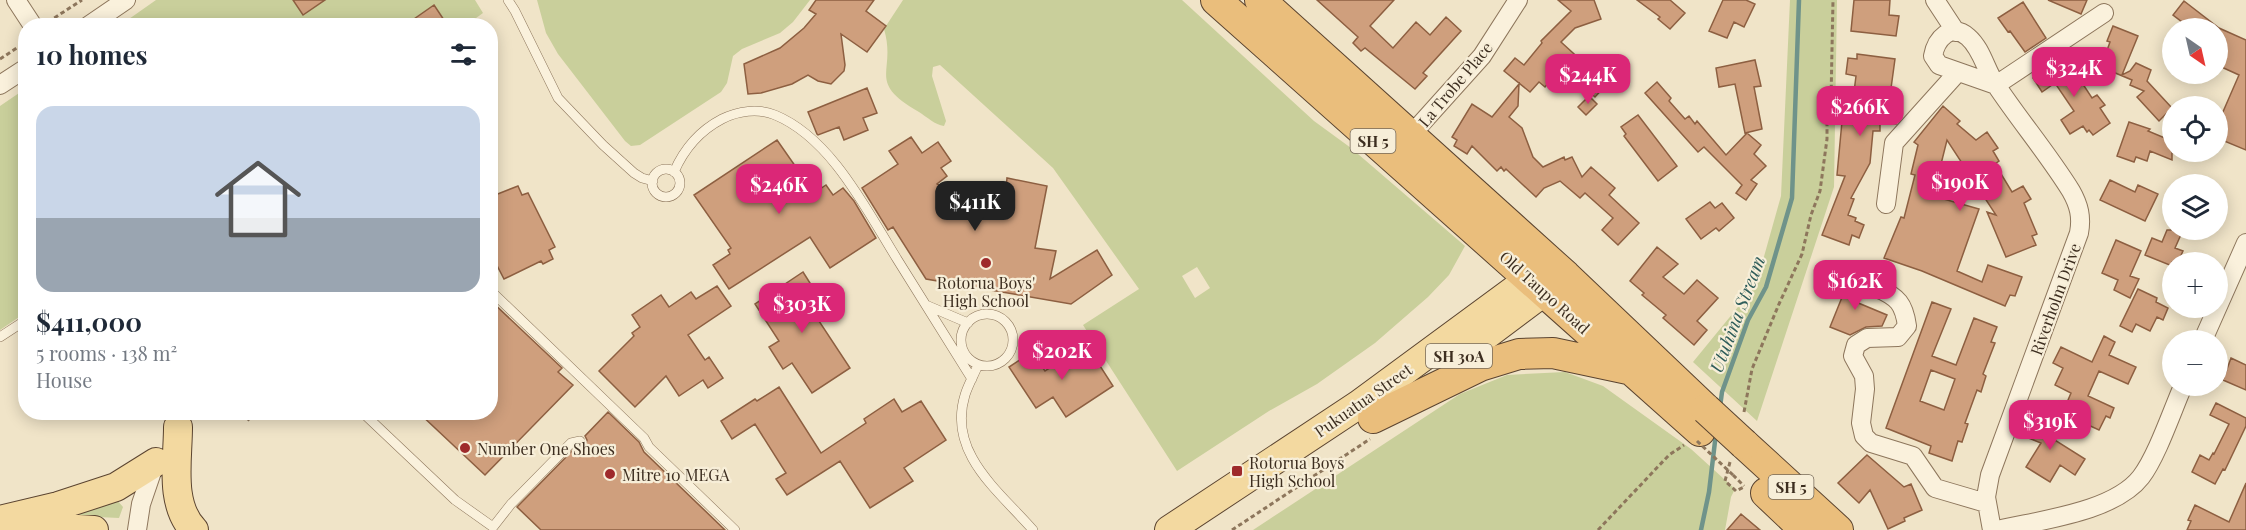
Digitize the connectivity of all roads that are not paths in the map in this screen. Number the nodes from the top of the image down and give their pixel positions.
1 (15, 0) edge
2 (126, 0) edge
3 (508, 0) edge
4 (1216, 0) edge
5 (1260, 0) edge
6 (1518, 0) edge
7 (1935, 0) edge
8 (2104, 13) dead end
9 (27, 18) edge
10 (100, 18) edge
11 (1956, 32) junction
12 (1280, 58) junction
13 (18, 73) edge
14 (1957, 73) junction
15 (0, 85) edge
16 (1996, 85) junction
17 (1410, 136) junction
18 (674, 172) junction
19 (653, 180) junction
20 (1887, 204) dead end
21 (2246, 243) edge
22 (1547, 277) junction
23 (1877, 288) dead end
24 (498, 298) edge
25 (926, 305) junction
26 (968, 323) junction
27 (18, 325) edge
28 (2207, 330) edge
29 (0, 337) edge
30 (978, 365) junction
31 (1634, 371) junction
32 (972, 379) junction
33 (2179, 396) edge
34 (184, 420) edge
35 (370, 420) edge
36 (1374, 427) junction
37 (1699, 430) junction
38 (580, 441) dead end
39 (156, 462) junction
40 (1739, 469) junction
41 (1986, 503) junction
42 (0, 520) edge
43 (0, 529) edge
44 (94, 530) edge
45 (137, 530) edge
46 (194, 530) edge
47 (735, 530) edge
48 (1031, 530) edge
49 (1169, 530) edge
50 (1203, 530) edge
51 (1805, 530) edge
52 (1838, 530) edge
53 (1992, 530) edge
54 (1998, 530) edge

1 - 9 street
2 - 10 street
3 - 19 lane
4 - 12 highway, Old Taupo Road / SH 5
5 - 17 highway, Old Taupo Road / SH 5
6 - 17 street, La Trobe Place
7 - 11 street, Riverholm Drive
8 - 16 street
11 - 14 street
11 - 16 street, Riverholm Drive
12 - 17 highway, Old Taupo Road / SH 5
12 - 22 highway, Old Taupo Road / SH 5
13 - 15 street
14 - 16 street
14 - 20 street
16 - 41 street, Riverholm Drive
17 - 22 highway, Old Taupo Road / SH 5
18 - 19 lane
18 - 19 lane
18 - 25 lane
21 - 28 street
22 - 31 highway, Old Taupo Road / SH 5
22 - 36 main road, Pukuatua Street / SH 30A
22 - 37 highway, Old Taupo Road / SH 5
22 - 49 main road, Pukuatua Street / SH 30A
23 - 41 street
24 - 47 lane
25 - 26 lane
25 - 32 lane
26 - 30 lane
26 - 30 lane
27 - 29 lane
30 - 32 lane
31 - 36 highway
31 - 37 highway, Old Taupo Road / SH 5
32 - 48 lane
33 - 54 street
34 - 39 street
34 - 46 main road
35 - 38 lane
36 - 50 main road, Pukuatua Street / SH 30A
37 - 40 highway, Old Taupo Road / SH 5, bridge
39 - 42 main road
39 - 45 street
40 - 51 highway, Old Taupo Road / SH 5
40 - 52 highway, Old Taupo Road / SH 5
41 - 53 street, Riverholm Drive
43 - 44 main road

